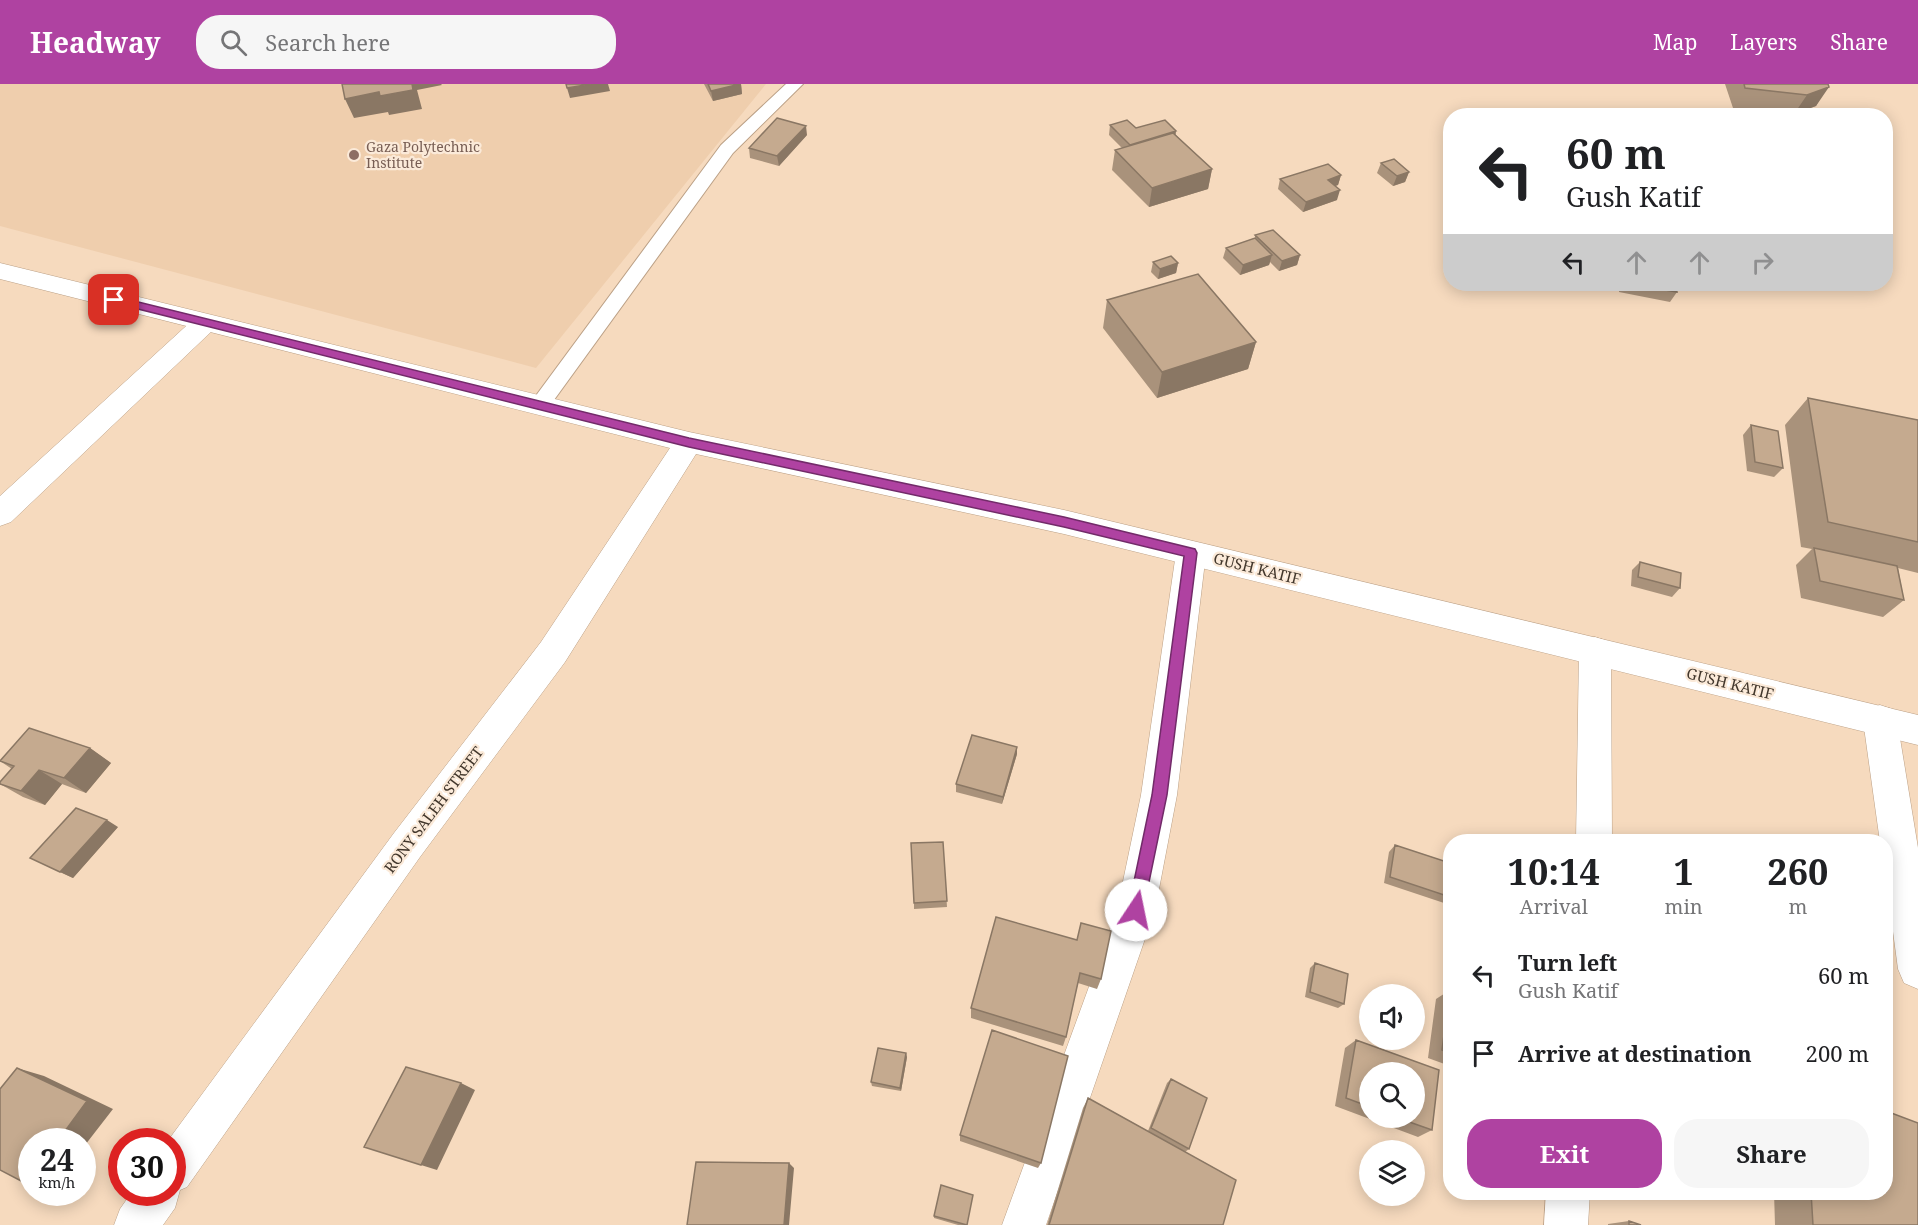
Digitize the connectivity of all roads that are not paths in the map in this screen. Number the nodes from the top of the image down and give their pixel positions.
1 (795, 84) edge
2 (0, 272) edge
3 (205, 323) junction
4 (539, 405) junction
5 (689, 442) junction
6 (0, 514) edge
7 (1191, 553) junction
8 (1595, 651) junction
9 (1880, 720) junction
10 (1918, 730) edge
11 (1594, 834) edge
12 (1918, 969) edge
13 (186, 1153) edge
14 (1568, 1200) edge
15 (149, 1206) edge
16 (136, 1225) edge
17 (1024, 1225) edge
18 (1566, 1225) edge

1 - 4 lane
2 - 3 street, GUSH KATIF
3 - 4 street, GUSH KATIF
3 - 6 street
4 - 5 street, GUSH KATIF
5 - 7 street, GUSH KATIF
5 - 13 street, RONY SALEH STREET
7 - 8 street, GUSH KATIF
7 - 17 street
8 - 9 street, GUSH KATIF
8 - 11 street
9 - 10 street, GUSH KATIF
9 - 12 street
14 - 18 street
15 - 16 street

